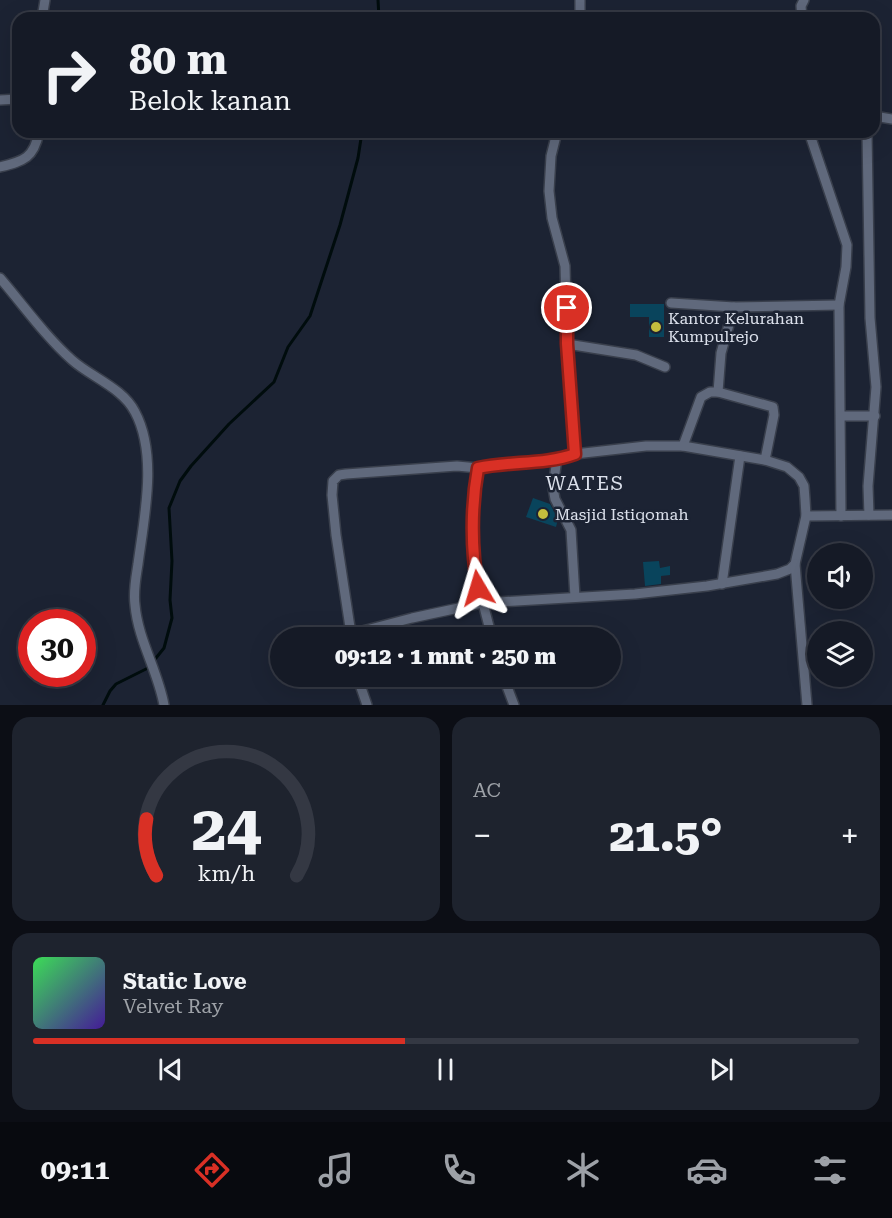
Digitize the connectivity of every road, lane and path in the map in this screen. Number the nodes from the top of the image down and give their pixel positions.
1 (36, 138) edge
2 (556, 138) edge
3 (810, 138) edge
4 (867, 138) edge
5 (0, 166) edge
6 (0, 278) edge
7 (671, 303) dead end
8 (839, 305) junction
9 (734, 307) junction
10 (567, 344) junction
11 (664, 367) dead end
12 (718, 392) junction
13 (841, 416) junction
14 (875, 416) junction
15 (683, 446) junction
16 (575, 454) junction
17 (740, 456) junction
18 (557, 458) junction
19 (765, 460) junction
20 (478, 468) junction
21 (869, 515) junction
22 (892, 515) edge
23 (806, 516) junction
24 (841, 516) junction
25 (795, 564) junction
26 (722, 584) junction
27 (575, 597) junction
28 (482, 603) junction
29 (349, 627) edge
30 (382, 627) edge
31 (489, 627) edge
32 (361, 687) edge
33 (507, 687) edge
34 (164, 705) edge
35 (367, 705) edge
36 (514, 705) edge
37 (807, 705) edge

1 - 5 street
2 - 10 street
3 - 8 street
4 - 14 street
6 - 34 street
7 - 9 street
8 - 9 street
8 - 13 street
9 - 12 street
10 - 11 street
10 - 16 street
12 - 15 street
12 - 19 street
13 - 14 street
13 - 24 street
14 - 21 street
15 - 16 street
15 - 17 street
16 - 18 street
17 - 19 street
17 - 26 street
18 - 20 street
18 - 27 street
19 - 23 street
20 - 28 street
20 - 29 street
21 - 22 street
21 - 24 street
23 - 24 street
23 - 25 street
25 - 26 street
25 - 37 street
26 - 27 street
27 - 28 street
28 - 30 street
28 - 31 street
32 - 35 street
33 - 36 street

